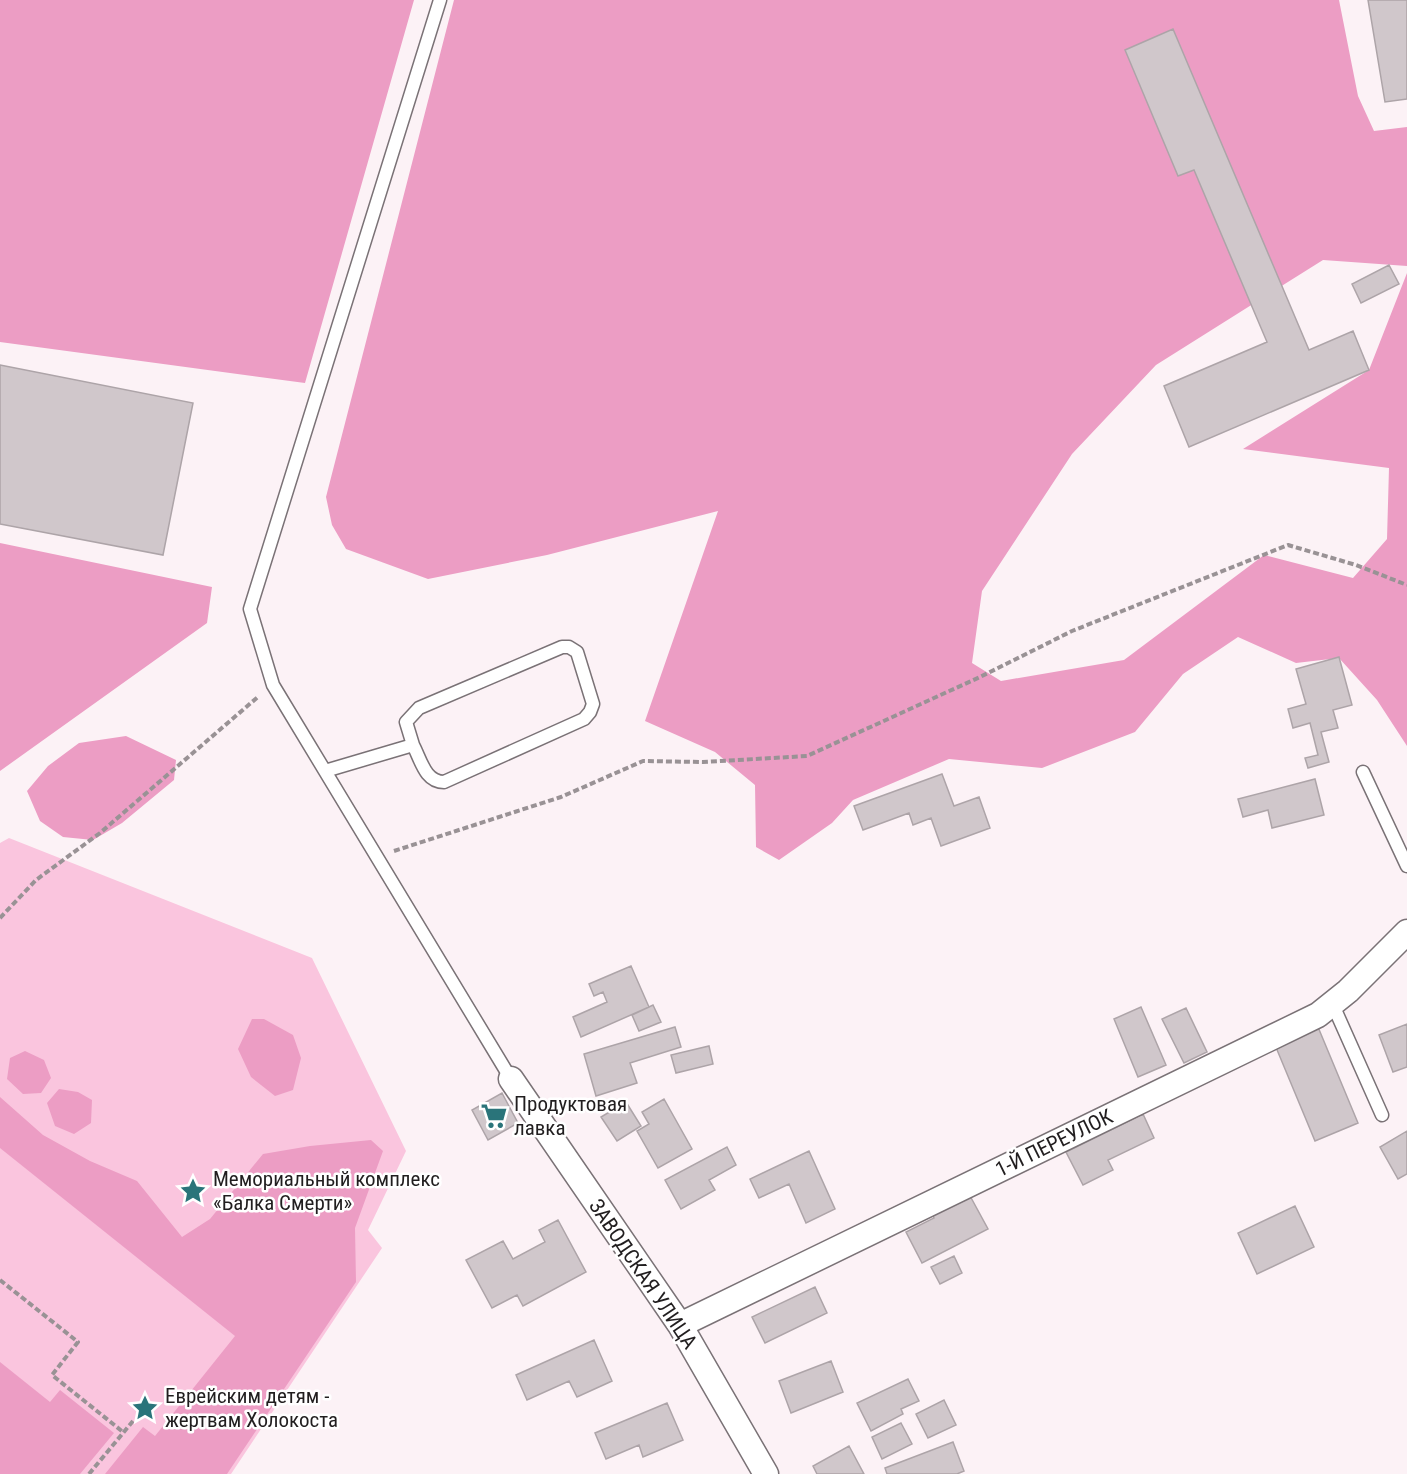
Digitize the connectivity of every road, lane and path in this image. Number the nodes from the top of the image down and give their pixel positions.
1 (440, 0) edge
2 (1407, 585) edge
3 (273, 685) junction
4 (413, 745) junction
5 (325, 771) junction
6 (1363, 772) dead end
7 (376, 856) junction
8 (1407, 866) edge
9 (0, 918) edge
10 (1407, 932) edge
11 (1333, 1005) junction
12 (511, 1079) joint
13 (1382, 1115) dead end
14 (0, 1280) edge
15 (680, 1324) junction
16 (133, 1421) dead end
17 (123, 1432) junction
18 (89, 1474) edge
19 (766, 1474) edge

1 - 3 lane
2 - 7 path
3 - 5 lane
3 - 9 path
4 - 4 lane
4 - 5 lane
5 - 7 lane
6 - 8 lane
7 - 12 lane
10 - 11 street, 1-Й ПЕРЕУЛОК
11 - 13 lane
11 - 15 street, 1-Й ПЕРЕУЛОК
12 - 15 street, ЗАВОДСКАЯ УЛИЦА
14 - 17 path
15 - 19 street, ЗАВОДСКАЯ УЛИЦА
16 - 17 path
17 - 18 path

